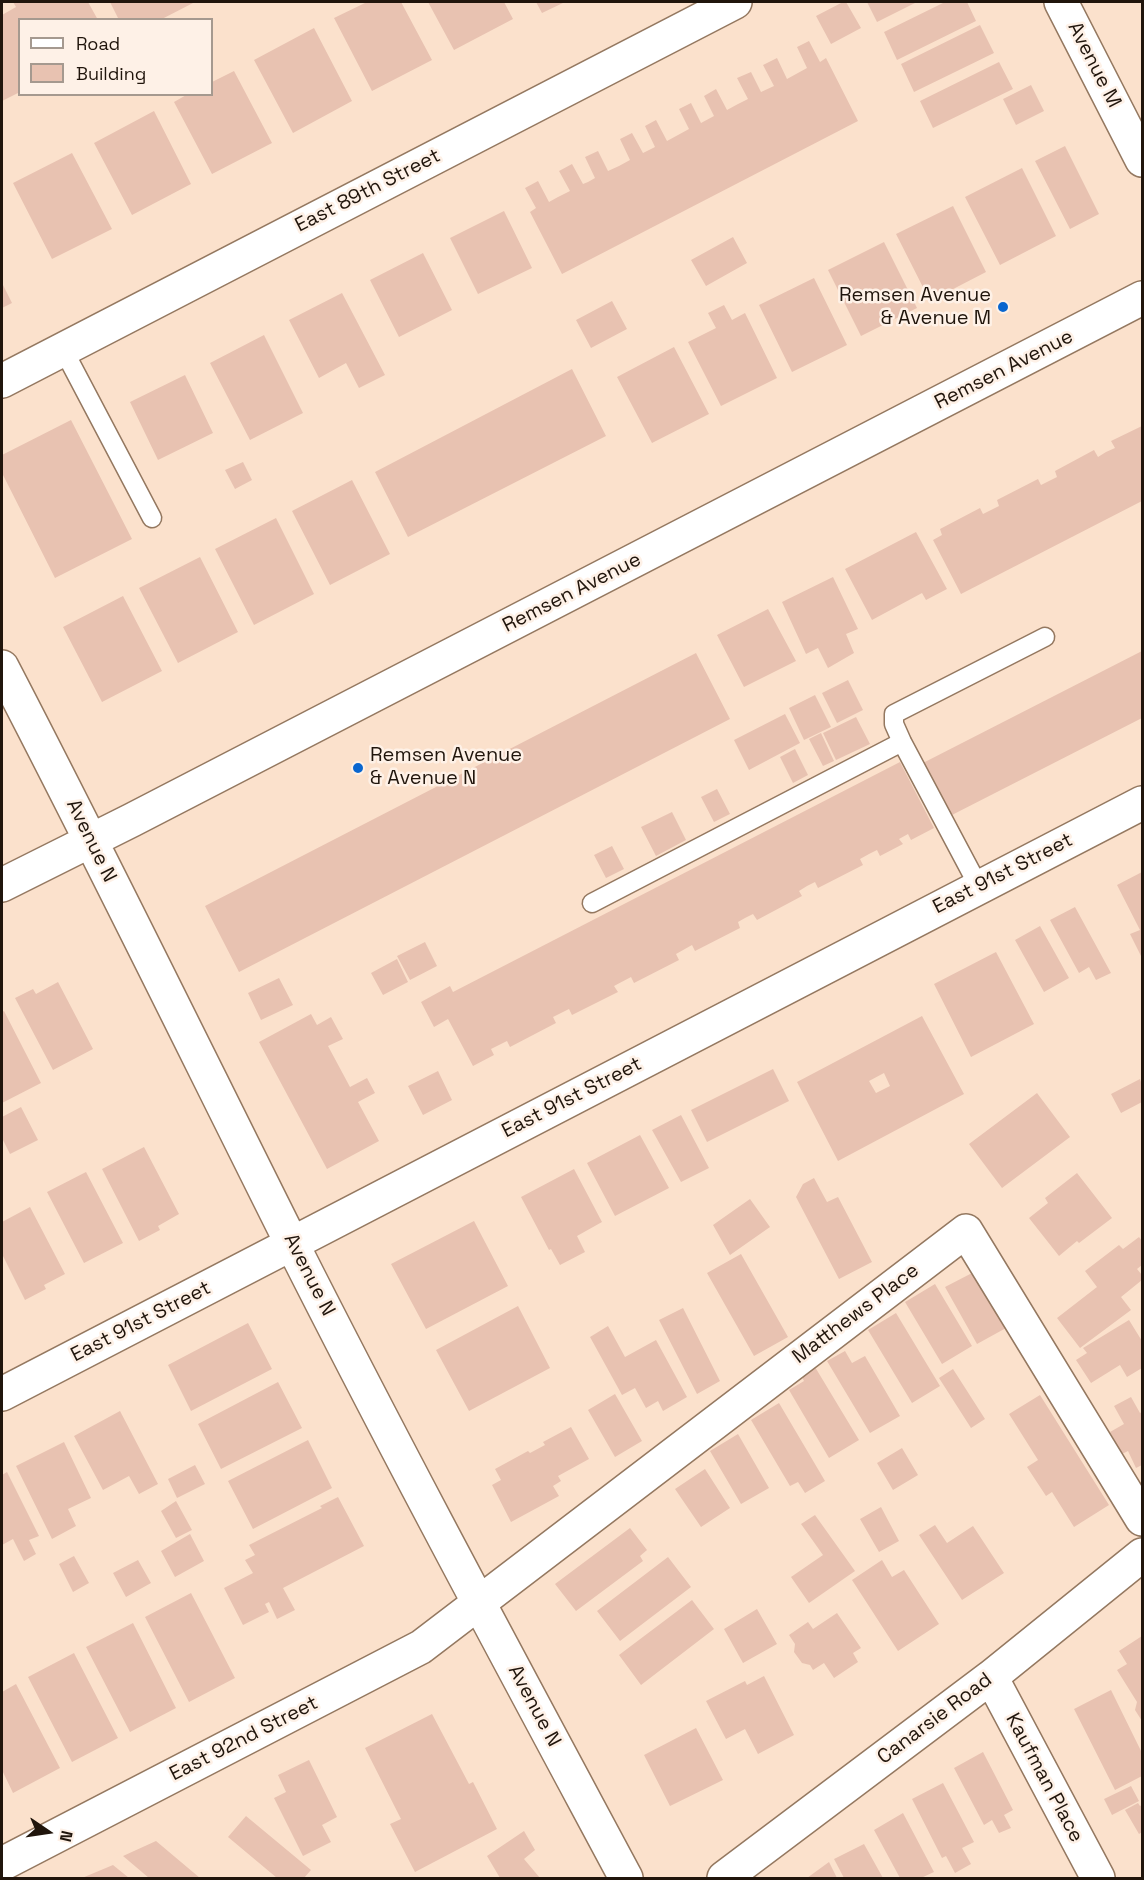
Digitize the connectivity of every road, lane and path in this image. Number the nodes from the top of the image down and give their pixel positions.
1 (735, 2) edge
2 (1061, 2) edge
3 (1143, 160) edge
4 (1143, 298) edge
5 (63, 349) junction
6 (2, 381) edge
7 (152, 518) dead end
8 (1044, 637) dead end
9 (2, 667) edge
10 (902, 742) junction
11 (1139, 812) edge
12 (91, 841) junction
13 (2, 885) edge
14 (979, 887) junction
15 (592, 903) dead end
16 (292, 1244) junction
17 (2, 1394) edge
18 (1143, 1519) edge
19 (1143, 1555) edge
20 (478, 1602) junction
21 (991, 1677) junction
22 (2, 1864) edge
23 (626, 1878) edge
24 (724, 1878) edge
25 (1098, 1878) edge

1 - 5 street, East 89th Street
2 - 3 street, Avenue M
4 - 12 street, Remsen Avenue
5 - 6 street, East 89th Street
5 - 7 lane
8 - 10 lane
9 - 12 street, Avenue N
10 - 14 lane
10 - 15 lane
11 - 14 street, East 91st Street
12 - 13 street, Remsen Avenue
12 - 16 street, Avenue N
14 - 16 street, East 91st Street
16 - 17 street, East 91st Street
16 - 20 street, Avenue N
18 - 20 street, Matthews Place
19 - 21 street, Canarsie Road
20 - 22 street, East 92nd Street
20 - 23 street, Avenue N
21 - 24 street, Canarsie Road
21 - 25 street, Kaufman Place

